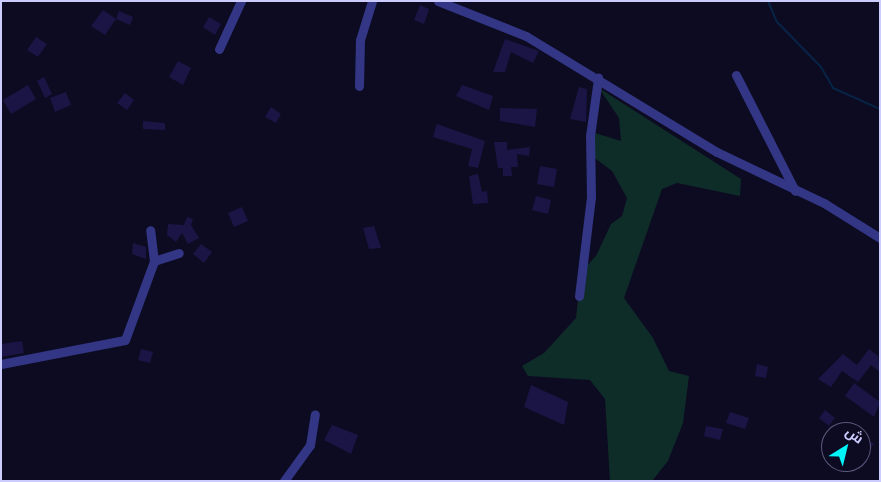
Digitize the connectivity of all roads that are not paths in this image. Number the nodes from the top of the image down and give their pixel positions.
1 (241, 1) edge
2 (372, 1) edge
3 (438, 1) edge
4 (219, 49) dead end
5 (736, 75) dead end
6 (598, 78) junction
7 (359, 86) dead end
8 (795, 191) junction
9 (150, 230) dead end
10 (880, 238) edge
11 (180, 253) dead end
12 (154, 261) junction
13 (579, 296) dead end
14 (1, 364) edge
15 (315, 414) dead end
16 (284, 481) edge

1 - 4 street
2 - 7 street
3 - 6 street
5 - 8 street
6 - 8 street
6 - 13 street
8 - 10 street
9 - 12 street
11 - 12 street
12 - 14 street
15 - 16 street

